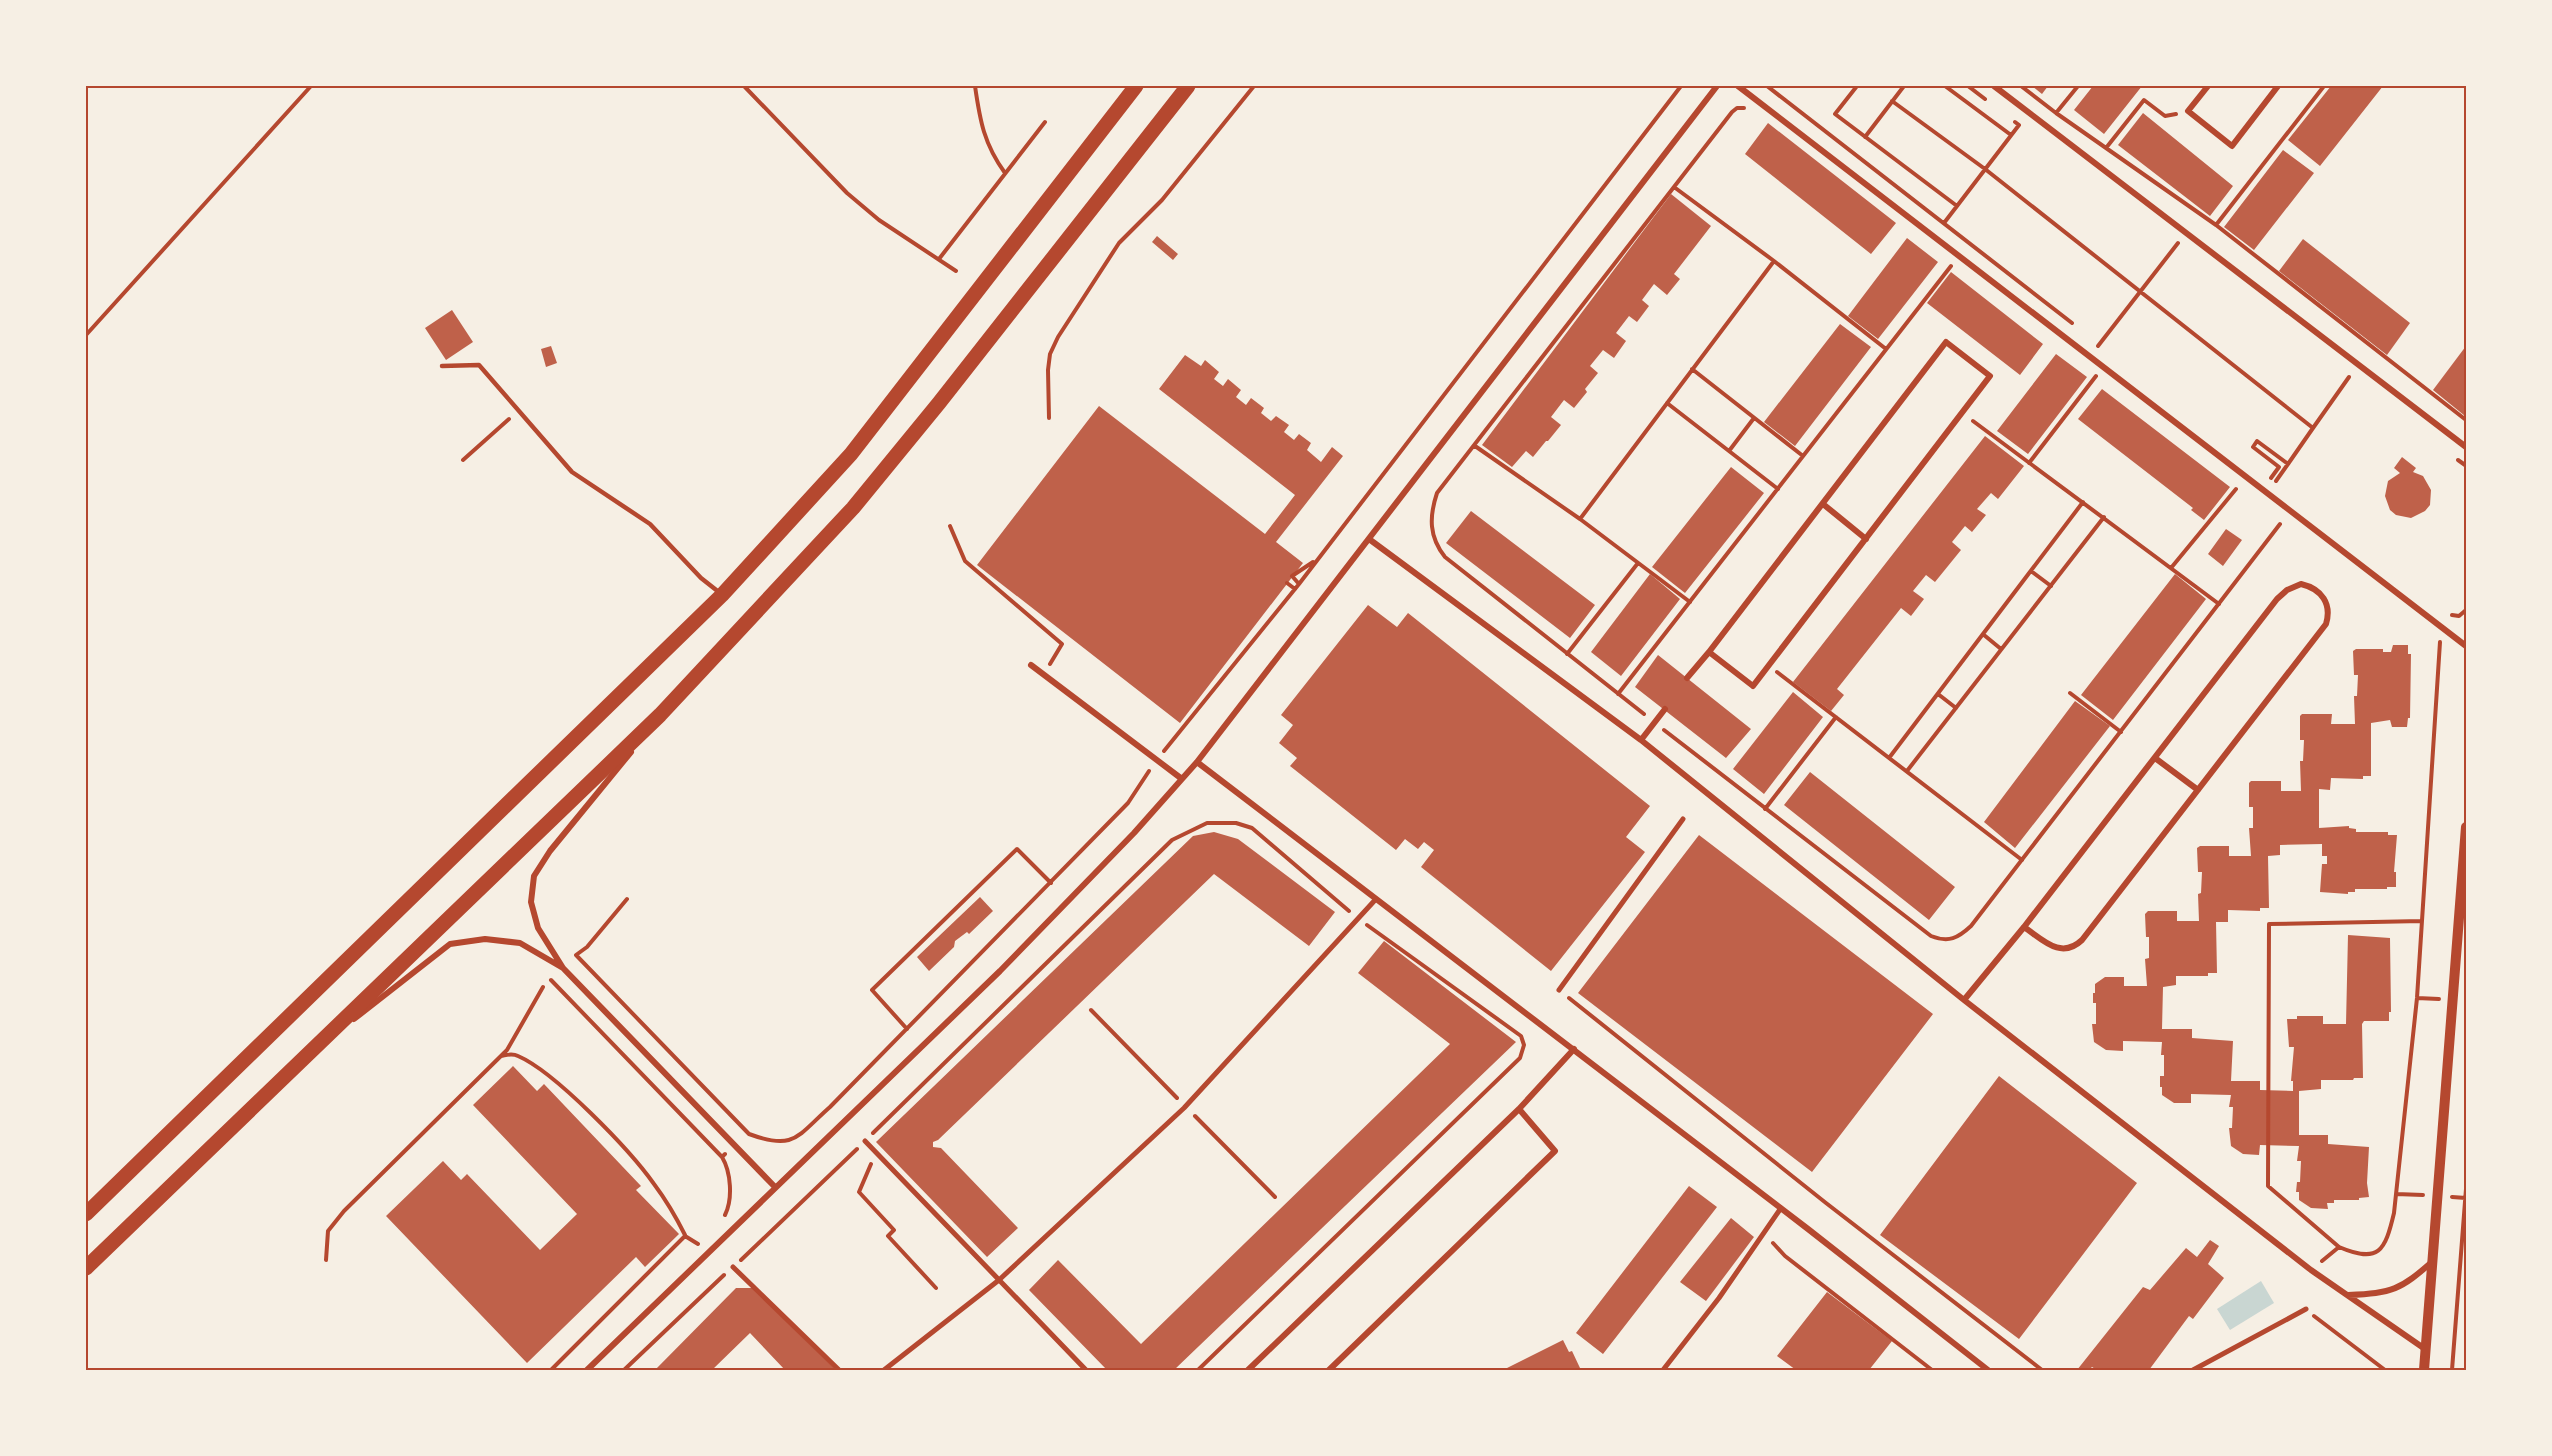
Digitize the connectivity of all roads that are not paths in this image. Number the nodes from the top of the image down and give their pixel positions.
1 (1136, 86) edge
2 (1188, 86) edge
3 (1717, 86) edge
4 (1738, 86) edge
5 (1994, 86) edge
6 (2208, 86) edge
7 (2278, 86) edge
8 (442, 366) dead end
9 (2466, 447) edge
10 (1823, 504) junction
11 (1866, 538) junction
12 (1369, 539) junction
13 (722, 595) junction
14 (2466, 646) edge
15 (1709, 652) junction
16 (1031, 665) dead end
17 (1687, 678) dead end
18 (1665, 710) dead end
19 (660, 715) junction
20 (1641, 740) junction
21 (2155, 758) junction
22 (1197, 762) junction
23 (1182, 779) junction
24 (2198, 790) junction
25 (1683, 819) dead end
26 (2466, 827) edge
27 (1376, 899) junction
28 (2024, 927) junction
29 (2462, 948) edge
30 (563, 968) junction
31 (1559, 990) road end
32 (1964, 1000) junction
33 (1574, 1049) junction
34 (293, 1067) junction
35 (1519, 1109) junction
36 (865, 1141) road end
37 (775, 1188) junction
38 (1781, 1208) junction
39 (86, 1214) edge
40 (2433, 1261) junction
41 (733, 1267) road end
42 (86, 1269) edge
43 (999, 1280) junction
44 (2347, 1294) junction
45 (2306, 1309) road end
46 (2426, 1350) junction
47 (587, 1371) edge
48 (839, 1371) edge
49 (884, 1371) edge
50 (1086, 1371) edge
51 (1248, 1371) edge
52 (1329, 1371) edge
53 (1663, 1371) edge
54 (1988, 1371) edge
55 (2193, 1371) edge
56 (2424, 1371) edge

1 - 13 main road
2 - 19 main road
3 - 12 street
4 - 14 street
5 - 9 street
6 - 7 street
8 - 13 lane
10 - 11 street
10 - 11 street
10 - 15 street
11 - 15 street
12 - 20 street
12 - 22 street
13 - 39 main road
15 - 17 street
16 - 23 street
18 - 20 street
19 - 30 street
19 - 34 main road
20 - 32 street
21 - 24 street
21 - 24 street
21 - 28 street
22 - 23 street
22 - 27 street
23 - 37 street
24 - 28 street
25 - 31 street
26 - 29 street
27 - 33 street
27 - 43 street
28 - 32 street
29 - 40 street
30 - 34 street
30 - 37 street
32 - 44 street
33 - 35 street
33 - 38 street
34 - 42 main road
35 - 51 street
35 - 52 street
36 - 43 street
37 - 47 street
38 - 53 street
38 - 54 street
40 - 44 street
40 - 46 street
41 - 48 street
43 - 49 street
43 - 50 street
44 - 46 street
45 - 55 street
46 - 56 street

